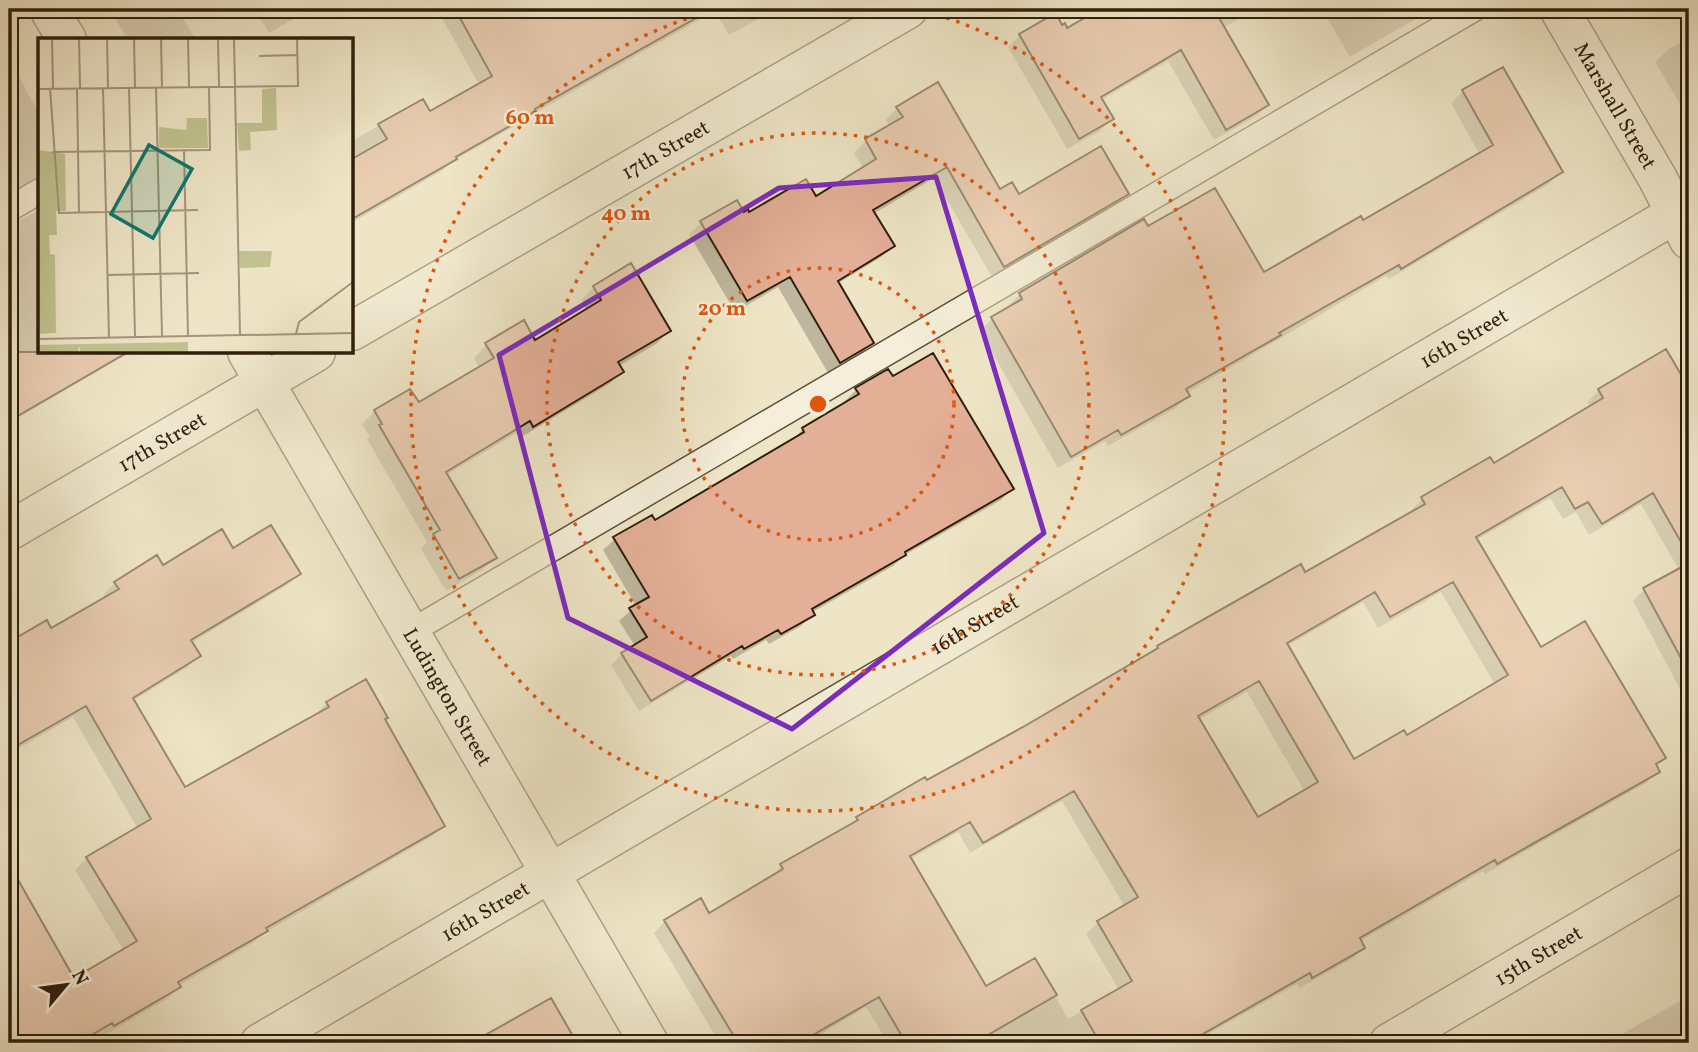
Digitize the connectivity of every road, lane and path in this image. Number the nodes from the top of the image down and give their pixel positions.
1 (49, 9) edge
2 (908, 9) edge
3 (1474, 9) edge
4 (1559, 9) edge
5 (65, 38) edge
6 (38, 192) edge
7 (9, 209) edge
8 (1685, 220) edge
9 (354, 330) edge
10 (308, 354) edge
11 (256, 367) edge
12 (9, 531) edge
13 (410, 632) junction
14 (1689, 867) edge
15 (550, 873) junction
16 (260, 1043) edge
17 (649, 1043) edge
18 (1389, 1043) edge

1 - 5 street
2 - 9 street, 17th Street
3 - 13 lane
4 - 8 street, Marshall Street
6 - 7 lane
8 - 15 street, 16th Street
10 - 11 street, 17th Street
11 - 12 street, 17th Street
11 - 13 street, Ludington Street
13 - 15 street, Ludington Street
14 - 18 street, 15th Street
15 - 16 street, 16th Street
15 - 17 street, Ludington Street

